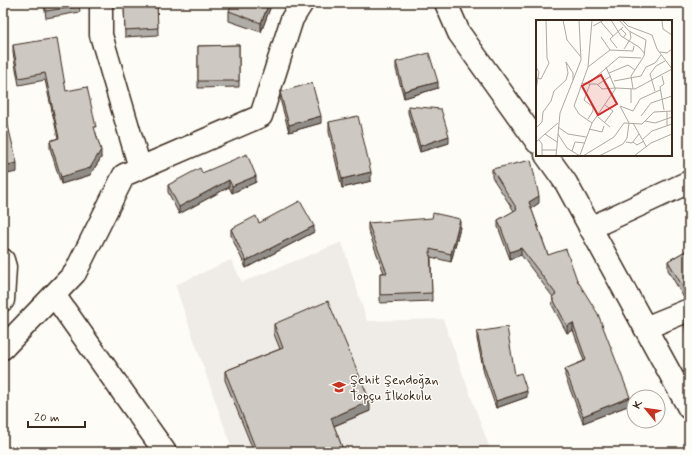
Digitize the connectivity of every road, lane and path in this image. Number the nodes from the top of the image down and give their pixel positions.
1 (101, 3) edge
2 (302, 3) edge
3 (446, 3) edge
4 (536, 141) edge
5 (547, 156) edge
6 (140, 168) junction
7 (689, 182) edge
8 (590, 228) junction
9 (3, 260) edge
10 (54, 295) junction
11 (3, 300) edge
12 (689, 310) edge
13 (645, 328) junction
14 (3, 348) edge
15 (689, 408) edge
16 (165, 452) edge

1 - 6 street
2 - 6 street
3 - 4 street
5 - 8 street
6 - 10 street
7 - 8 street
8 - 13 street
9 - 11 street
10 - 14 street
10 - 16 street
12 - 13 street
13 - 15 street

